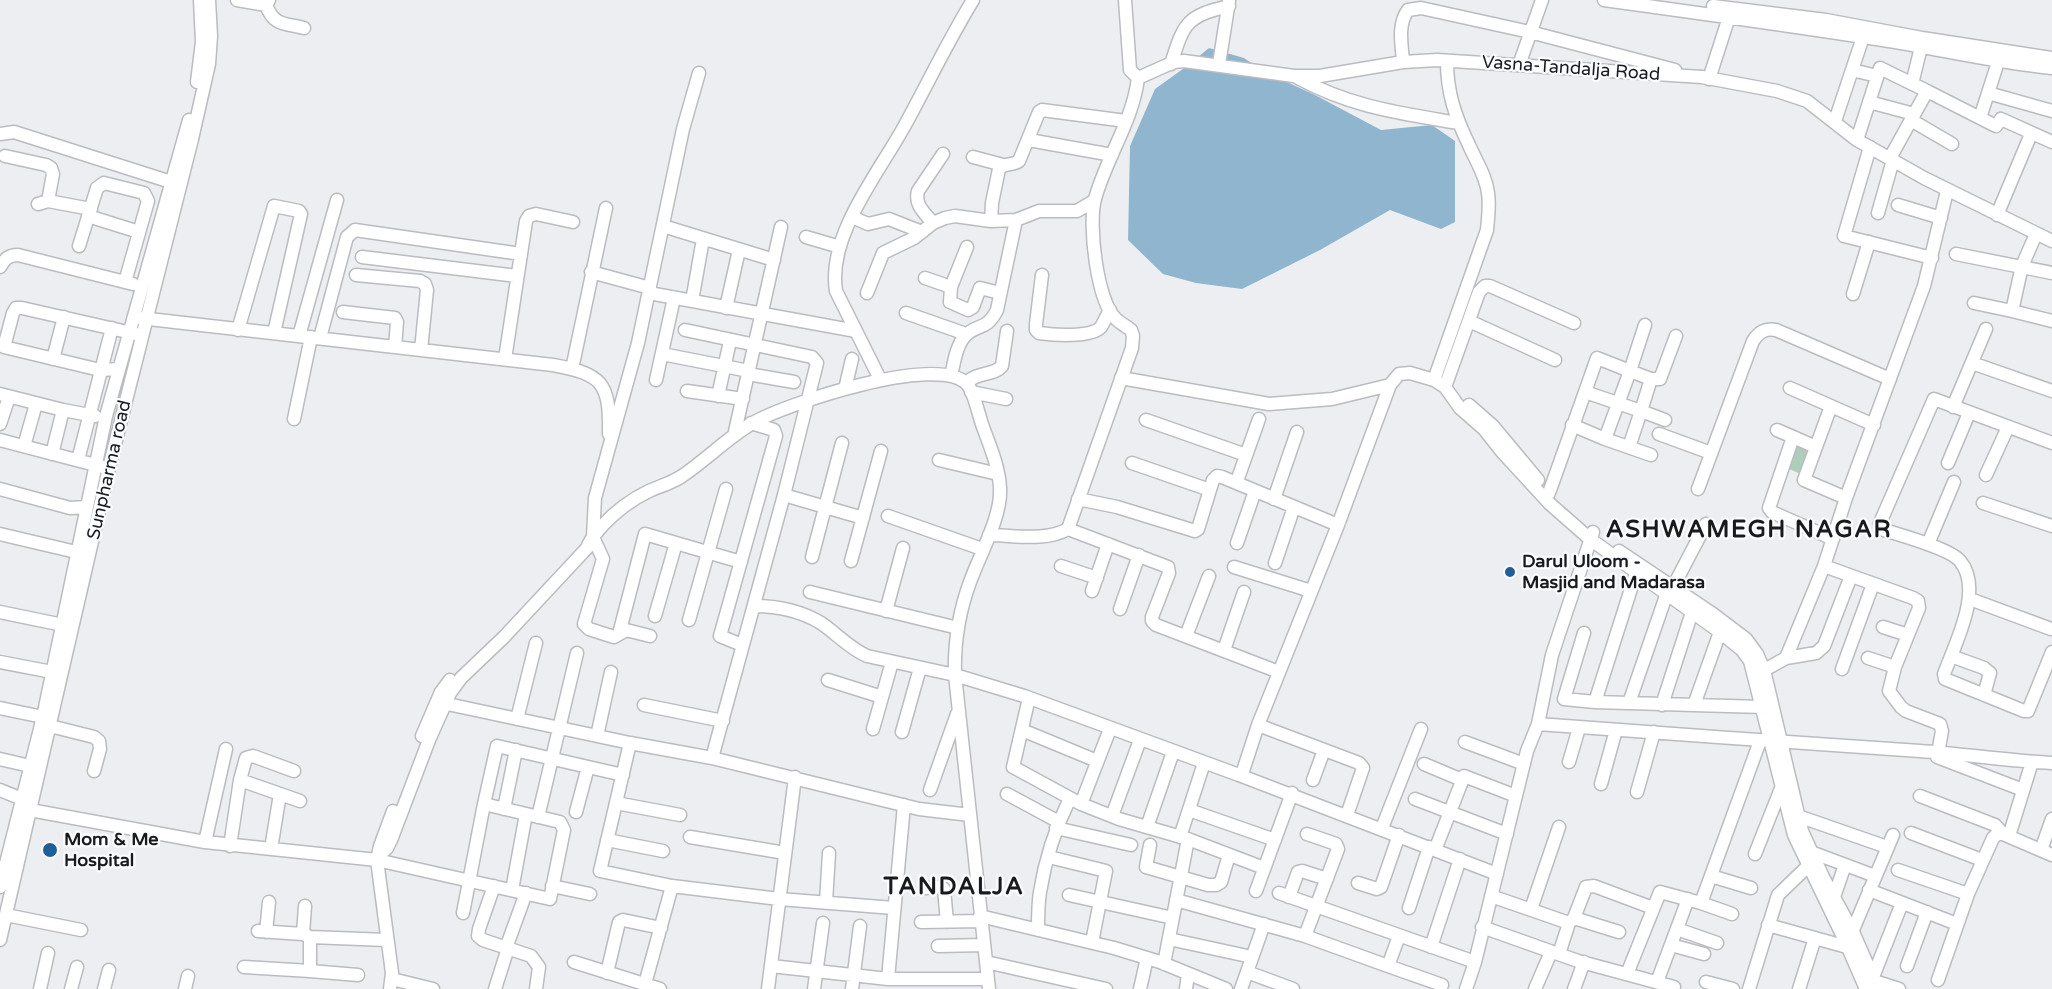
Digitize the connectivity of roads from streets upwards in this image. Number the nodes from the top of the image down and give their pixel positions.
1 (200, 0) edge
2 (209, 0) edge
3 (237, 0) edge
4 (973, 0) edge
5 (1125, 0) edge
6 (1406, 0) edge
7 (1542, 0) edge
8 (1604, 0) edge
9 (1658, 0) edge
10 (268, 2) edge
11 (1229, 3) edge
12 (1721, 4) edge
13 (1402, 17) junction
14 (1729, 17) junction
15 (304, 28) dead end
16 (1530, 32) junction
17 (1863, 37) junction
18 (1921, 47) junction
19 (2052, 58) edge
20 (1447, 61) junction
21 (1403, 62) junction
22 (1998, 62) junction
23 (1171, 64) junction
24 (1219, 64) junction
25 (1519, 65) junction
26 (2052, 68) edge
27 (1852, 70) junction
28 (699, 73) dead end
29 (1294, 76) junction
30 (1877, 76) junction
31 (1138, 78) junction
32 (1706, 78) junction
33 (1912, 84) junction
34 (1927, 91) junction
35 (1988, 93) junction
36 (1869, 102) junction
37 (2052, 111) edge
38 (1912, 117) junction
39 (1980, 118) junction
40 (1125, 121) junction
41 (1835, 121) junction
42 (1458, 123) junction
43 (0, 134) edge
44 (2031, 134) junction
45 (1029, 140) junction
46 (1857, 140) junction
47 (2052, 142) edge
48 (1952, 144) dead end
49 (1870, 147) junction
50 (943, 154) dead end
51 (1112, 155) junction
52 (5, 156) dead end
53 (973, 157) dead end
54 (1891, 159) junction
55 (1002, 165) junction
56 (171, 182) junction
57 (1947, 190) junction
58 (337, 200) dead end
59 (1094, 201) junction
60 (1898, 205) dead end
61 (606, 208) dead end
62 (89, 213) junction
63 (1878, 213) dead end
64 (1997, 215) junction
65 (852, 217) junction
66 (1941, 218) junction
67 (1016, 220) junction
68 (991, 221) junction
69 (573, 222) dead end
70 (933, 224) junction
71 (663, 226) junction
72 (781, 227) dead end
73 (139, 232) junction
74 (922, 232) junction
75 (2036, 234) junction
76 (806, 237) dead end
77 (703, 238) junction
78 (2052, 241) edge
79 (1869, 242) junction
80 (79, 246) dead end
81 (840, 247) junction
82 (967, 247) dead end
83 (739, 250) junction
84 (521, 254) junction
85 (1956, 254) dead end
86 (362, 257) dead end
87 (1932, 258) junction
88 (774, 260) junction
89 (0, 266) edge
90 (2022, 266) junction
91 (591, 272) junction
92 (2052, 273) edge
93 (356, 275) dead end
94 (1042, 275) dead end
95 (518, 276) junction
96 (925, 278) dead end
97 (125, 282) junction
98 (142, 285) junction
99 (951, 287) junction
100 (649, 290) junction
101 (867, 293) dead end
102 (1000, 293) junction
103 (1853, 294) dead end
104 (674, 298) junction
105 (692, 301) junction
106 (1974, 303) dead end
107 (726, 308) junction
108 (2012, 311) junction
109 (342, 312) dead end
110 (906, 313) dead end
111 (762, 314) junction
112 (1112, 314) junction
113 (64, 317) junction
114 (133, 317) junction
115 (147, 319) junction
116 (1468, 321) junction
117 (2052, 321) edge
118 (1574, 323) dead end
119 (1645, 326) dead end
120 (112, 328) junction
121 (1986, 329) dead end
122 (238, 330) junction
123 (685, 330) dead end
124 (856, 331) junction
125 (1007, 331) dead end
126 (129, 332) junction
127 (274, 333) junction
128 (966, 334) junction
129 (142, 336) junction
130 (1676, 336) dead end
131 (310, 337) junction
132 (730, 341) junction
133 (754, 346) junction
134 (395, 347) junction
135 (421, 350) junction
136 (662, 354) junction
137 (852, 358) dead end
138 (53, 359) junction
139 (505, 359) junction
140 (1555, 360) dead end
141 (1972, 363) junction
142 (724, 366) junction
143 (119, 369) junction
144 (572, 369) junction
145 (100, 370) junction
146 (1630, 371) junction
147 (749, 373) junction
148 (951, 376) junction
149 (1121, 378) junction
150 (880, 379) junction
151 (1651, 379) junction
152 (1890, 379) junction
153 (656, 380) dead end
154 (1434, 380) junction
155 (794, 382) dead end
156 (1389, 385) junction
157 (968, 388) junction
158 (1790, 388) dead end
159 (845, 389) junction
160 (687, 391) dead end
161 (1447, 391) junction
162 (2052, 391) edge
163 (1585, 392) junction
164 (5, 396) edge
165 (718, 396) junction
166 (743, 399) junction
167 (1006, 399) dead end
168 (808, 401) junction
169 (36, 404) junction
170 (1618, 404) junction
171 (1832, 406) junction
172 (1953, 407) junction
173 (63, 410) junction
174 (1641, 411) junction
175 (1969, 413) junction
176 (90, 416) junction
177 (106, 416) junction
178 (294, 419) dead end
179 (1259, 419) dead end
180 (1146, 420) dead end
181 (1665, 420) dead end
182 (751, 423) junction
183 (0, 424) edge
184 (1572, 425) junction
185 (1874, 425) junction
186 (2008, 427) junction
187 (1777, 430) dead end
188 (1297, 432) dead end
189 (1659, 434) dead end
190 (734, 436) junction
191 (1793, 436) junction
192 (0, 440) edge
193 (1605, 440) junction
194 (842, 443) dead end
195 (2052, 443) edge
196 (24, 447) junction
197 (1629, 447) junction
198 (1816, 447) junction
199 (608, 448) junction
200 (881, 451) dead end
201 (1711, 453) junction
202 (52, 454) junction
203 (1246, 455) junction
204 (1651, 455) dead end
205 (78, 460) junction
206 (939, 460) dead end
207 (1132, 463) dead end
208 (1948, 463) dead end
209 (96, 465) junction
210 (109, 468) junction
211 (998, 474) junction
212 (1986, 475) dead end
213 (1237, 482) junction
214 (1954, 482) dead end
215 (0, 489) edge
216 (726, 489) dead end
217 (1698, 489) dead end
218 (1210, 490) junction
219 (1255, 491) junction
220 (1549, 493) junction
221 (784, 495) junction
222 (595, 498) junction
223 (1846, 498) junction
224 (1078, 499) junction
225 (1275, 499) junction
226 (1983, 503) dead end
227 (86, 507) junction
228 (826, 507) junction
229 (1294, 507) junction
230 (618, 509) junction
231 (888, 516) dead end
232 (862, 518) junction
233 (1706, 524) dead end
234 (1338, 525) junction
235 (2052, 526) edge
236 (1068, 529) junction
237 (0, 534) edge
238 (989, 535) junction
239 (1592, 535) junction
240 (591, 539) junction
241 (1833, 539) junction
242 (676, 543) junction
243 (1237, 543) dead end
244 (1108, 544) junction
245 (1928, 544) junction
246 (903, 548) dead end
247 (982, 549) junction
248 (76, 552) junction
249 (709, 552) junction
250 (1139, 555) junction
251 (812, 558) dead end
252 (851, 561) dead end
253 (741, 562) junction
254 (1275, 563) dead end
255 (1061, 566) dead end
256 (1824, 566) junction
257 (1234, 567) dead end
258 (1636, 573) junction
259 (1209, 576) dead end
260 (1851, 576) junction
261 (1096, 578) junction
262 (1874, 584) junction
263 (1670, 590) junction
264 (1092, 591) dead end
265 (1311, 591) junction
266 (810, 592) dead end
267 (1244, 592) dead end
268 (1970, 599) junction
269 (754, 606) junction
270 (1120, 609) dead end
271 (886, 611) junction
272 (0, 612) edge
273 (1692, 612) junction
274 (655, 616) dead end
275 (689, 620) dead end
276 (2052, 622) edge
277 (63, 625) junction
278 (1883, 627) dead end
279 (958, 628) junction
280 (2052, 629) edge
281 (1720, 632) junction
282 (619, 633) junction
283 (1584, 633) dead end
284 (1908, 635) junction
285 (650, 636) dead end
286 (1186, 636) junction
287 (537, 643) dead end
288 (742, 645) junction
289 (1224, 650) junction
290 (2052, 652) edge
291 (577, 653) dead end
292 (1951, 656) junction
293 (1786, 658) junction
294 (1868, 658) dead end
295 (0, 662) edge
296 (892, 662) junction
297 (1895, 667) junction
298 (921, 668) junction
299 (1842, 669) dead end
300 (52, 672) junction
301 (611, 672) dead end
302 (1279, 672) junction
303 (1759, 673) junction
304 (955, 675) junction
305 (828, 680) dead end
306 (1984, 695) junction
307 (882, 697) junction
308 (1029, 698) junction
309 (1595, 702) junction
310 (441, 703) junction
311 (1629, 703) junction
312 (644, 705) dead end
313 (1662, 705) junction
314 (1694, 705) junction
315 (1763, 707) junction
316 (0, 708) edge
317 (959, 710) junction
318 (517, 719) junction
319 (723, 721) junction
320 (46, 722) junction
321 (1538, 724) junction
322 (1258, 725) junction
323 (559, 728) junction
324 (1579, 728) junction
325 (873, 729) dead end
326 (1110, 729) junction
327 (1421, 729) dead end
328 (1022, 730) junction
329 (1616, 730) junction
330 (902, 732) dead end
331 (1654, 732) junction
332 (597, 736) junction
333 (1140, 740) junction
334 (1465, 742) dead end
335 (1771, 742) junction
336 (630, 744) junction
337 (226, 749) dead end
338 (516, 750) junction
339 (1324, 750) junction
340 (1920, 751) junction
341 (1173, 752) junction
342 (1938, 753) junction
343 (712, 758) junction
344 (0, 759) edge
345 (551, 759) junction
346 (1097, 761) junction
347 (1569, 762) dead end
348 (2032, 762) junction
349 (1204, 763) junction
350 (2052, 763) edge
351 (1424, 764) dead end
352 (1524, 764) junction
353 (30, 766) junction
354 (588, 767) junction
355 (94, 771) dead end
356 (294, 771) dead end
357 (622, 775) junction
358 (1239, 775) junction
359 (795, 777) junction
360 (240, 780) junction
361 (1313, 780) dead end
362 (1462, 780) junction
363 (1600, 784) dead end
364 (1782, 786) junction
365 (0, 790) edge
366 (930, 790) dead end
367 (2022, 790) junction
368 (1637, 792) dead end
369 (1292, 793) junction
370 (280, 794) junction
371 (1007, 794) dead end
372 (1516, 795) junction
373 (1920, 796) dead end
374 (22, 799) junction
375 (1415, 799) dead end
376 (300, 801) dead end
377 (1076, 801) junction
378 (616, 803) junction
379 (484, 804) junction
380 (904, 805) junction
381 (504, 808) junction
382 (30, 810) junction
383 (1189, 810) junction
384 (576, 812) dead end
385 (1449, 813) junction
386 (532, 815) junction
387 (680, 815) dead end
388 (970, 815) junction
389 (1347, 815) junction
390 (1112, 816) junction
391 (1794, 818) junction
392 (2052, 819) edge
393 (1058, 825) junction
394 (1148, 827) junction
395 (1559, 827) dead end
396 (1382, 828) junction
397 (1911, 833) dead end
398 (1307, 834) dead end
399 (1507, 834) junction
400 (1893, 835) dead end
401 (2006, 835) junction
402 (1399, 836) junction
403 (690, 837) dead end
404 (1184, 838) junction
405 (608, 840) junction
406 (1275, 840) junction
407 (205, 843) junction
408 (1131, 845) dead end
409 (1150, 845) dead end
410 (230, 846) junction
411 (1887, 847) junction
412 (1432, 848) junction
413 (271, 849) junction
414 (663, 851) dead end
415 (1811, 852) junction
416 (785, 853) junction
417 (829, 853) dead end
418 (2046, 853) edge
419 (1755, 854) dead end
420 (1229, 855) junction
421 (1049, 857) junction
422 (9, 858) edge
423 (377, 859) junction
424 (1460, 860) junction
425 (1982, 860) junction
426 (1845, 865) junction
427 (1808, 866) junction
428 (1264, 868) junction
429 (1898, 870) dead end
430 (1497, 874) junction
431 (1712, 876) junction
432 (1875, 876) junction
433 (1180, 878) junction
434 (1327, 879) junction
435 (469, 880) junction
436 (1358, 883) dead end
437 (494, 886) junction
438 (552, 886) junction
439 (672, 886) junction
440 (0, 887) edge
441 (926, 888) dead end
442 (1751, 888) dead end
443 (512, 890) junction
444 (1869, 890) junction
445 (1256, 891) dead end
446 (526, 893) junction
447 (590, 894) dead end
448 (1968, 894) junction
449 (1069, 895) dead end
450 (1491, 896) junction
451 (1834, 897) junction
452 (779, 899) junction
453 (1688, 899) junction
454 (1176, 900) junction
455 (269, 902) dead end
456 (826, 902) junction
457 (1100, 902) junction
458 (1701, 903) junction
459 (1902, 903) junction
460 (305, 906) dead end
461 (1316, 907) junction
462 (894, 908) junction
463 (1409, 908) dead end
464 (1653, 908) junction
465 (1531, 909) junction
466 (1927, 912) junction
467 (463, 913) dead end
468 (1732, 914) dead end
469 (6, 915) junction
470 (1173, 918) junction
471 (981, 919) junction
472 (1571, 921) junction
473 (921, 922) dead end
474 (947, 922) junction
475 (823, 923) dead end
476 (1264, 924) junction
477 (1957, 924) junction
478 (1768, 925) junction
479 (860, 926) dead end
480 (1482, 927) junction
481 (661, 928) junction
482 (1677, 928) junction
483 (81, 930) dead end
484 (1038, 930) junction
485 (1620, 932) dead end
486 (307, 936) junction
487 (1305, 936) junction
488 (1399, 936) junction
489 (1815, 938) junction
490 (1169, 939) junction
491 (0, 940) edge
492 (387, 940) junction
493 (1849, 941) junction
494 (1092, 942) junction
495 (1717, 943) dead end
496 (984, 945) junction
497 (1671, 945) junction
498 (938, 946) dead end
499 (1431, 947) junction
500 (507, 948) junction
501 (48, 953) dead end
502 (1555, 953) junction
503 (1704, 954) dead end
504 (1252, 957) junction
505 (1146, 958) junction
506 (574, 962) dead end
507 (986, 962) junction
508 (1475, 962) junction
509 (1584, 962) junction
510 (1164, 964) junction
511 (771, 966) junction
512 (1388, 966) junction
513 (1907, 966) dead end
514 (77, 967) dead end
515 (244, 968) dead end
516 (109, 970) dead end
517 (310, 971) junction
518 (816, 971) junction
519 (1247, 972) junction
520 (608, 973) junction
521 (1188, 974) junction
522 (1627, 974) junction
523 (358, 975) dead end
524 (854, 975) junction
525 (188, 976) dead end
526 (1938, 980) dead end
527 (886, 982) edge
528 (1657, 982) junction
529 (1706, 982) dead end
530 (391, 984) edge
531 (645, 984) junction
532 (988, 984) edge
533 (1873, 984) edge
534 (1442, 985) dead end
535 (1674, 987) dead end
536 (40, 989) edge
537 (71, 989) edge
538 (104, 989) edge
539 (185, 989) edge
540 (433, 989) edge
541 (495, 989) edge
542 (536, 989) edge
543 (660, 989) edge
544 (768, 989) edge
545 (814, 989) edge
546 (852, 989) edge
547 (1106, 989) edge
548 (1140, 989) edge
549 (1186, 989) edge
550 (1226, 989) edge
551 (1241, 989) edge
552 (1293, 989) edge
553 (1466, 989) edge
554 (1535, 989) edge
555 (1574, 989) edge
556 (1733, 989) edge
557 (1749, 989) edge
558 (1799, 989) edge
559 (1899, 989) edge

1 - 56 street, Sunpharma road
2 - 115 street, Sunpharma road
3 - 10 street
4 - 65 street
5 - 31 street
6 - 13 street
7 - 16 street
8 - 14 street
9 - 12 street
10 - 15 street
11 - 23 street
11 - 24 street
12 - 19 street
13 - 16 street
13 - 21 street
14 - 17 street
14 - 32 street
16 - 25 street
16 - 32 street
17 - 18 street
17 - 27 street
18 - 22 street
18 - 33 street
20 - 21 street, Vasna-Tandalja Road
20 - 25 street, Vasna-Tandalja Road
20 - 42 street
21 - 29 street, Vasna-Tandalja Road
22 - 26 street
22 - 35 street
23 - 24 street, Vasna-Tandalja Road
23 - 31 street, Vasna-Tandalja Road
24 - 29 street, Vasna-Tandalja Road
25 - 32 street, Vasna-Tandalja Road
27 - 30 street
27 - 41 street
28 - 71 street
29 - 42 street
30 - 33 street
30 - 36 street
31 - 40 street
32 - 41 street, Vasna-Tandalja Road
33 - 34 street
34 - 38 street
34 - 39 street
35 - 37 street
35 - 39 street
36 - 38 street
36 - 46 street
38 - 48 street
38 - 54 street
39 - 44 street
40 - 45 street
40 - 51 street
41 - 46 street, Vasna-Tandalja Road
42 - 154 street
43 - 56 street
44 - 47 street
44 - 64 street
45 - 51 street
45 - 55 street
46 - 49 street, Vasna-Tandalja Road
49 - 54 street, Vasna-Tandalja Road
49 - 79 street
50 - 70 street
51 - 59 street
52 - 62 street
53 - 55 street
54 - 57 street, Vasna-Tandalja Road
54 - 63 street
55 - 68 street
56 - 98 street, Sunpharma road
57 - 64 street, Vasna-Tandalja Road
57 - 66 street
58 - 131 street
59 - 67 street
59 - 112 street
60 - 66 street
61 - 91 street
62 - 73 street
62 - 73 street
62 - 80 street
64 - 75 street, Vasna-Tandalja Road
65 - 74 street
65 - 81 street
66 - 87 street
67 - 68 street
67 - 102 street
68 - 70 street
69 - 84 street
70 - 74 street
71 - 77 street
71 - 100 street
72 - 88 street
73 - 97 street
74 - 101 street
75 - 78 street, Vasna-Tandalja Road
75 - 90 street
76 - 81 street
77 - 83 street
77 - 105 street
79 - 87 street
79 - 103 street
81 - 124 street
82 - 99 street
83 - 88 street
83 - 107 street
84 - 95 street
84 - 131 street
85 - 90 street
86 - 95 street
87 - 152 street
88 - 111 street
89 - 97 street
90 - 92 street
90 - 108 street
91 - 100 street
91 - 144 street
93 - 135 street
94 - 112 street
95 - 139 street
96 - 99 street
97 - 98 street
98 - 114 street, Sunpharma road
99 - 102 street
100 - 104 street
100 - 199 street
102 - 128 street
104 - 105 street
104 - 136 street
105 - 107 street
106 - 108 street
107 - 111 street
108 - 117 street
109 - 134 street
110 - 128 street
111 - 124 street
111 - 133 street
112 - 149 street
113 - 120 street
113 - 138 street
113 - 138 street
114 - 115 street
114 - 126 street, Sunpharma road
115 - 122 street
115 - 129 street, Sunpharma road
116 - 118 street
116 - 140 street
116 - 161 street
119 - 146 street
120 - 126 street
120 - 145 street
121 - 141 street
122 - 127 street
122 - 127 street
123 - 132 street
124 - 150 street
125 - 157 street
126 - 129 street
126 - 143 street, Sunpharma road
127 - 131 street
128 - 148 street
129 - 210 street, Sunpharma road
130 - 151 street
131 - 134 street
131 - 178 street
132 - 133 street
132 - 142 street
133 - 147 street
133 - 168 street
134 - 135 street
135 - 139 street
136 - 142 street
136 - 153 street
137 - 159 street
138 - 145 street
139 - 144 street
141 - 162 street
141 - 172 street
142 - 147 street
142 - 165 street
143 - 145 street
143 - 177 street, Sunpharma road
144 - 199 street
145 - 176 street
146 - 151 street
146 - 163 street
146 - 170 street
147 - 155 street
147 - 166 street
148 - 150 street
148 - 157 street
149 - 156 street
149 - 224 street
150 - 159 street
151 - 174 street
152 - 185 street
152 - 201 street
154 - 156 street
154 - 161 street
156 - 234 street
157 - 167 street
157 - 211 street
158 - 171 street
159 - 168 street
160 - 165 street
161 - 220 street
161 - 239 street
163 - 170 street
163 - 184 street
164 - 169 street
164 - 183 street
165 - 166 street
166 - 190 street
168 - 182 street
168 - 221 street
169 - 173 street
169 - 196 street
170 - 174 street
170 - 193 street
171 - 185 street
171 - 198 street
172 - 175 street
172 - 245 street
173 - 176 street
173 - 202 street
174 - 181 street
174 - 197 street
175 - 186 street
175 - 208 street
176 - 177 street
176 - 205 street
177 - 209 street, Sunpharma road
179 - 203 street
180 - 203 street
182 - 190 street
182 - 253 street
184 - 193 street
184 - 220 street
185 - 223 street
186 - 195 street
186 - 212 street
187 - 191 street
188 - 225 street
189 - 201 street
190 - 230 street
191 - 198 street
191 - 241 street
192 - 196 street
193 - 197 street
194 - 228 street
196 - 202 street
197 - 204 street
198 - 223 street
199 - 222 street
200 - 232 street
201 - 217 street
202 - 205 street
203 - 213 street
205 - 209 street
206 - 211 street
207 - 218 street
209 - 210 street
209 - 227 street, Sunpharma road
210 - 320 street, Sunpharma road
211 - 238 street
213 - 218 street
213 - 219 street
214 - 245 street
215 - 227 street
216 - 249 street
218 - 224 street
219 - 225 street
219 - 243 street
220 - 239 street
221 - 228 street
221 - 269 street
222 - 230 street
222 - 240 street
223 - 241 street
224 - 236 street
225 - 229 street
226 - 235 street
227 - 248 street, Sunpharma road
228 - 232 street
228 - 251 street
229 - 234 street
229 - 254 street
230 - 240 street
231 - 247 street
232 - 252 street
233 - 263 street
234 - 265 street
236 - 238 street
236 - 244 street
237 - 248 street
238 - 247 street
239 - 258 street
239 - 263 street
239 - 321 street
240 - 282 street
240 - 310 street
241 - 256 street
242 - 249 street
242 - 274 street
242 - 282 street
244 - 250 street
244 - 261 street
245 - 268 street
246 - 271 street
247 - 279 street
248 - 277 street, Sunpharma road
249 - 253 street
249 - 275 street
250 - 270 street
250 - 286 street
253 - 288 street
255 - 261 street
256 - 260 street
256 - 293 street
257 - 265 street
258 - 263 street
258 - 309 street
259 - 286 street
260 - 262 street
260 - 293 street
261 - 264 street
262 - 284 street
262 - 299 street
263 - 273 street
263 - 303 street
263 - 311 street
265 - 302 street
266 - 271 street
267 - 289 street
268 - 280 street
268 - 292 street
269 - 288 street
269 - 296 street
271 - 279 street
272 - 277 street
273 - 281 street
273 - 313 street
276 - 280 street
277 - 300 street, Sunpharma road
278 - 284 street
279 - 304 street
281 - 303 street
281 - 314 street
282 - 285 street
283 - 309 street
284 - 297 street
286 - 289 street
287 - 318 street
288 - 319 street
289 - 302 street
290 - 306 street
291 - 323 street
292 - 306 street
292 - 306 street
293 - 303 street
294 - 297 street
295 - 300 street
296 - 298 street
296 - 307 street
297 - 342 street
298 - 304 street
298 - 330 street
300 - 320 street, Sunpharma road
301 - 332 street
302 - 322 street
303 - 315 street
303 - 335 street
304 - 308 street
304 - 317 street
305 - 307 street
307 - 325 street
308 - 326 street
308 - 328 street
309 - 311 street
310 - 318 street
310 - 423 street
311 - 313 street
312 - 319 street
313 - 314 street
314 - 315 street
315 - 335 street
316 - 320 street
317 - 366 street
317 - 388 street
318 - 323 street
319 - 343 street
320 - 353 street, Sunpharma road
320 - 355 street
320 - 382 street, Sunpharma road
321 - 324 street
321 - 352 street
322 - 339 street
322 - 358 street
323 - 332 street
323 - 345 street
324 - 329 street
324 - 347 street
326 - 333 street
326 - 346 street
327 - 396 street
328 - 346 street
328 - 377 street
329 - 331 street
329 - 363 street
331 - 335 street
331 - 368 street
332 - 336 street
333 - 341 street
333 - 390 street
334 - 352 street
335 - 340 street
335 - 364 street
335 - 391 street
335 - 431 street
336 - 343 street
336 - 357 street
337 - 407 street
338 - 345 street
338 - 379 street
338 - 381 street
339 - 361 street
339 - 389 street
340 - 342 street
340 - 367 street
341 - 349 street
341 - 394 street
342 - 348 street
343 - 359 street
344 - 353 street
345 - 354 street
345 - 386 street
346 - 377 street
348 - 350 street
348 - 367 street
349 - 358 street
349 - 383 street
351 - 362 street
352 - 372 street
353 - 374 street, Sunpharma road
354 - 357 street
354 - 384 street
356 - 360 street
357 - 378 street
358 - 369 street
359 - 380 street
359 - 416 street
360 - 370 street
360 - 410 street
362 - 372 street
362 - 385 street
364 - 391 street
364 - 419 street
365 - 374 street
367 - 401 street
369 - 389 street
369 - 406 street
370 - 376 street
370 - 413 street
371 - 393 street
372 - 399 street
373 - 401 street
374 - 422 street, Sunpharma road
375 - 385 street
377 - 390 street
377 - 393 street
378 - 387 street
378 - 405 street
379 - 381 street
379 - 435 street
380 - 388 street
380 - 462 street
381 - 386 street
382 - 407 street
382 - 422 street, Sunpharma road
383 - 404 street
383 - 406 street
385 - 399 street
385 - 412 street
386 - 438 street
386 - 443 street
388 - 471 street
389 - 396 street
390 - 394 street
391 - 411 street
391 - 415 street
391 - 427 street
392 - 418 street
393 - 408 street
393 - 421 street
394 - 404 street
395 - 465 street
396 - 402 street
397 - 425 street
398 - 434 street
399 - 430 street
400 - 411 street
401 - 418 street
401 - 425 street
402 - 412 street
402 - 436 street
403 - 416 street
404 - 420 street
404 - 433 street
405 - 414 street
405 - 439 street
406 - 428 street
407 - 410 street
409 - 433 street
410 - 413 street
411 - 432 street
412 - 424 street
412 - 463 street
413 - 423 street
415 - 426 street
415 - 451 street
416 - 452 street
417 - 456 street
420 - 428 street
420 - 433 street
421 - 457 street
421 - 484 street
422 - 440 street, Sunpharma road
422 - 469 street, Sunpharma road
423 - 435 street
423 - 492 street
424 - 430 street
424 - 499 street
425 - 448 street
426 - 432 street
426 - 451 street
427 - 478 street
427 - 493 street
428 - 445 street
429 - 448 street
430 - 450 street
431 - 442 street
431 - 458 street
432 - 444 street
433 - 454 street
434 - 461 street
434 - 461 street
435 - 437 street
435 - 467 street
437 - 443 street
437 - 500 street
438 - 446 street
438 - 447 street
439 - 452 street
439 - 481 street
441 - 474 street
443 - 446 street
444 - 459 street
444 - 493 street
446 - 500 street
448 - 477 street
449 - 457 street
450 - 465 street
450 - 480 street
451 - 493 street
452 - 456 street
452 - 511 street
453 - 458 street
453 - 464 street
453 - 482 street
454 - 470 street
454 - 476 street
455 - 486 street
456 - 462 street
457 - 470 street
457 - 494 street
458 - 468 street
459 - 466 street
459 - 533 street
460 - 486 street
461 - 487 street
461 - 488 street
462 - 527 street
464 - 472 street
464 - 522 street
465 - 472 street
466 - 477 street
466 - 513 street
469 - 483 street
469 - 491 street, Sunpharma road
470 - 490 street
471 - 474 street
471 - 484 street
471 - 496 street
472 - 485 street
472 - 502 street
473 - 474 street
475 - 518 street
476 - 487 street
476 - 504 street
477 - 526 street
478 - 489 street
478 - 557 street
479 - 524 street
480 - 502 street
480 - 508 street
481 - 520 street
481 - 531 street
482 - 495 street
482 - 497 street
484 - 494 street
486 - 492 street
486 - 517 street
487 - 512 street
488 - 499 street
488 - 512 street
489 - 493 street
489 - 558 street
490 - 504 street
490 - 510 street
492 - 530 street
493 - 533 street
494 - 505 street
496 - 498 street
496 - 507 street
497 - 503 street
497 - 528 street
499 - 508 street
500 - 541 street
500 - 542 street
501 - 536 street
502 - 509 street
502 - 554 street
504 - 519 street
505 - 510 street
505 - 548 street
506 - 520 street
507 - 532 street
507 - 547 street
508 - 553 street
509 - 522 street
509 - 555 street
510 - 521 street
511 - 518 street
511 - 544 street
512 - 534 street
514 - 537 street
515 - 517 street
516 - 538 street
517 - 523 street
518 - 524 street
518 - 545 street
519 - 551 street
519 - 552 street
520 - 531 street
521 - 549 street
521 - 550 street
522 - 528 street
524 - 527 street
524 - 546 street
525 - 539 street
527 - 532 street
528 - 535 street
529 - 556 street
530 - 540 street
531 - 543 street
533 - 559 street

